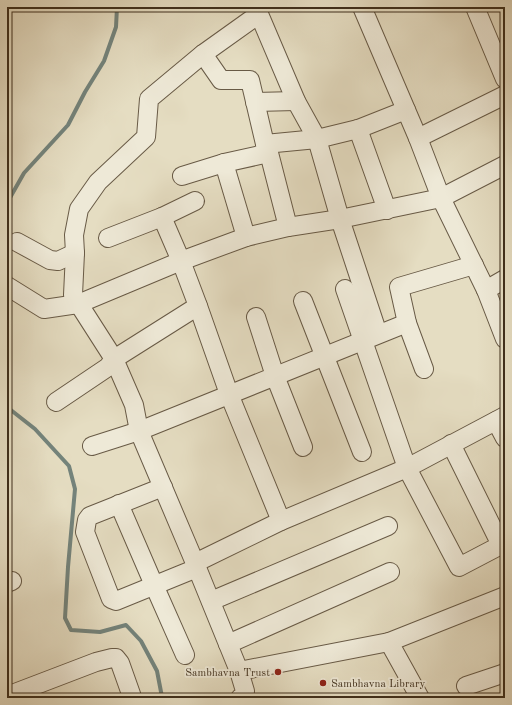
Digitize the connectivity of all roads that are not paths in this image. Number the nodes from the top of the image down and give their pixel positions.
1 (362, 7) edge
2 (475, 7) edge
3 (257, 10) edge
4 (203, 54) junction
5 (505, 79) edge
6 (505, 95) edge
7 (296, 101) junction
8 (256, 102) junction
9 (406, 110) junction
10 (358, 129) junction
11 (418, 138) junction
12 (317, 139) junction
13 (267, 149) junction
14 (224, 163) junction
15 (505, 165) edge
16 (182, 176) dead end
17 (441, 198) junction
18 (195, 201) dead end
19 (387, 210) junction
20 (162, 217) junction
21 (340, 219) junction
22 (288, 227) junction
23 (246, 237) junction
24 (108, 238) dead end
25 (17, 242) dead end
26 (75, 253) junction
27 (181, 261) junction
28 (474, 265) junction
29 (505, 279) edge
30 (7, 286) edge
31 (345, 289) dead end
32 (486, 290) junction
33 (303, 301) dead end
34 (78, 304) junction
35 (198, 306) junction
36 (256, 317) dead end
37 (407, 323) junction
38 (370, 337) junction
39 (505, 339) edge
40 (325, 356) junction
41 (114, 359) junction
42 (424, 369) dead end
43 (275, 376) junction
44 (229, 394) junction
45 (56, 402) dead end
46 (501, 419) edge
47 (139, 431) junction
48 (505, 438) edge
49 (451, 444) junction
50 (92, 446) dead end
51 (303, 447) dead end
52 (362, 452) dead end
53 (407, 468) junction
54 (163, 487) junction
55 (119, 504) junction
56 (281, 521) junction
57 (388, 526) dead end
58 (196, 565) junction
59 (390, 572) dead end
60 (154, 585) junction
61 (505, 596) edge
62 (210, 601) junction
63 (389, 642) junction
64 (228, 644) junction
65 (185, 654) dead end
66 (239, 671) junction
67 (505, 673) edge
68 (476, 688) edge
69 (31, 692) edge
70 (7, 696) edge
71 (132, 698) edge
72 (240, 698) edge
73 (420, 698) edge

1 - 9 street
2 - 5 street
3 - 4 street
3 - 7 street
4 - 8 street
4 - 26 street
6 - 11 street
7 - 8 street
7 - 12 street
8 - 13 street
9 - 10 street
9 - 11 street
10 - 12 street
10 - 19 street
11 - 17 street
12 - 13 street
12 - 21 street
13 - 14 street
13 - 22 street
14 - 16 street
14 - 23 street
15 - 17 street
17 - 19 street
17 - 28 street
18 - 20 street
19 - 21 street
20 - 24 street
20 - 27 street
21 - 22 street
21 - 38 street
22 - 23 street
23 - 27 street
25 - 26 street
26 - 34 street
27 - 34 street
27 - 35 street
28 - 32 street
28 - 37 street
29 - 32 street
30 - 34 street
31 - 38 street
32 - 39 street
33 - 40 street
34 - 41 street
35 - 41 street
35 - 44 street
36 - 43 street
37 - 38 street
37 - 42 street
38 - 40 street
38 - 53 street
40 - 43 street
40 - 52 street
41 - 45 street
41 - 47 street
43 - 44 street
43 - 51 street
44 - 47 street
44 - 56 street
46 - 48 street
46 - 49 street
47 - 50 street
47 - 54 street
49 - 53 street
49 - 53 street
53 - 56 street
54 - 55 street
54 - 58 street
55 - 60 street
55 - 60 street
56 - 58 street
57 - 62 street
58 - 60 street
58 - 62 street
59 - 64 street
60 - 65 street
61 - 63 street
62 - 64 street
63 - 66 street
63 - 73 street
64 - 66 street
66 - 72 street
67 - 68 street
69 - 70 street
69 - 71 street

